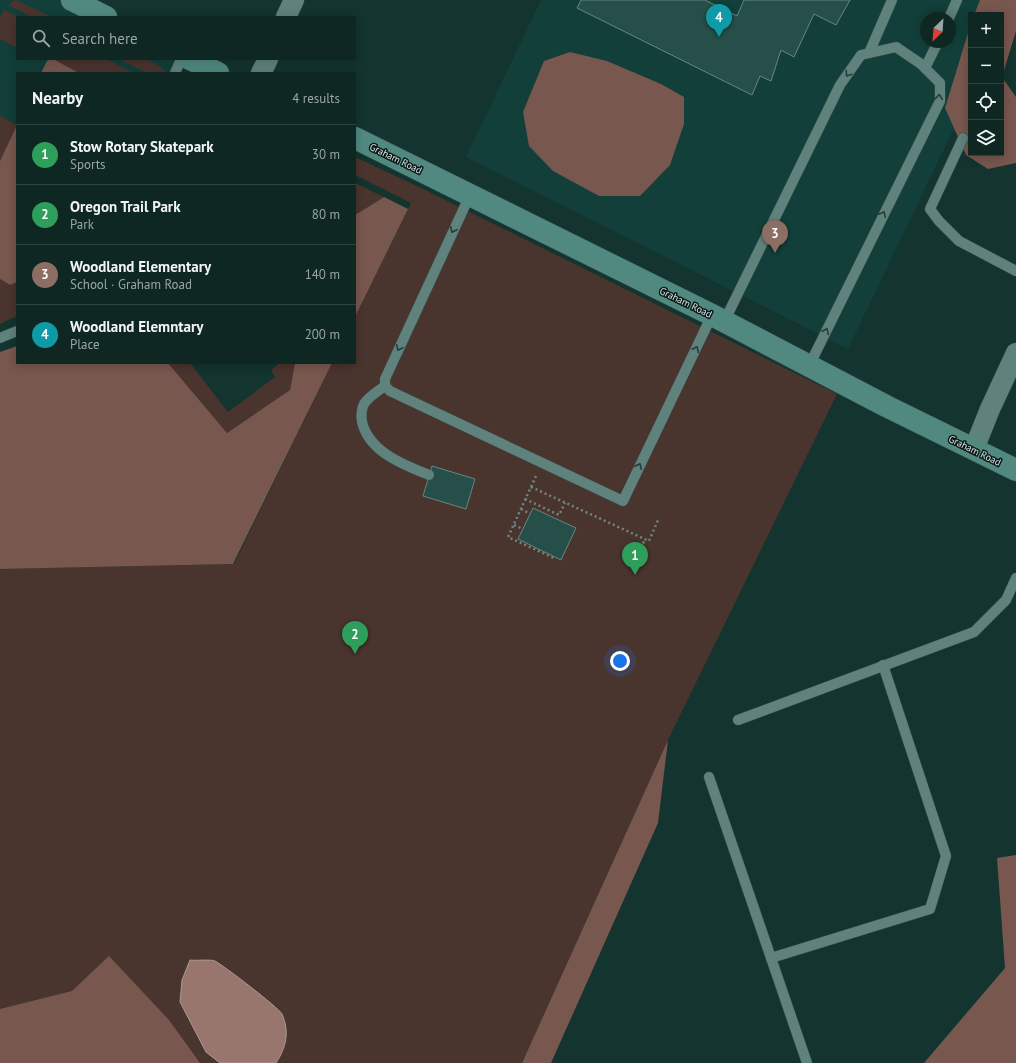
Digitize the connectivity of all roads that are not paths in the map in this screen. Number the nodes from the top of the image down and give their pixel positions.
1 (72, 0) edge
2 (294, 0) edge
3 (892, 0) edge
4 (957, 0) edge
5 (952, 12) edge
6 (104, 16) edge
7 (286, 16) edge
8 (935, 48) edge
9 (869, 53) junction
10 (181, 60) edge
11 (192, 60) edge
12 (268, 60) edge
13 (925, 68) junction
14 (175, 72) edge
15 (216, 72) edge
16 (262, 72) edge
17 (356, 138) edge
18 (963, 138) dead end
19 (470, 195) junction
20 (1016, 271) edge
21 (718, 318) junction
22 (16, 330) edge
23 (0, 338) edge
24 (1016, 353) edge
25 (810, 366) junction
26 (385, 386) junction
27 (974, 449) junction
28 (1016, 470) edge
29 (429, 475) dead end
30 (1016, 578) edge
31 (883, 666) junction
32 (738, 720) dead end
33 (709, 777) dead end
34 (771, 958) junction
35 (807, 1063) edge

1 - 6 main road
2 - 7 street
3 - 9 lane
4 - 5 lane
8 - 13 lane
9 - 13 lane
9 -> 21 lane
10 - 14 lane
11 - 15 main road
12 - 16 street
25 -> 13 lane
17 - 19 main road, Graham Road
18 - 20 lane
19 - 21 main road, Graham Road
19 -> 26 lane
21 - 25 main road, Graham Road
26 -> 21 lane
22 - 23 lane
24 - 27 street
25 - 27 main road, Graham Road
26 - 29 lane
27 - 28 main road, Graham Road
30 - 31 lane
31 - 32 lane
31 - 34 lane
33 - 34 lane
34 - 35 lane

